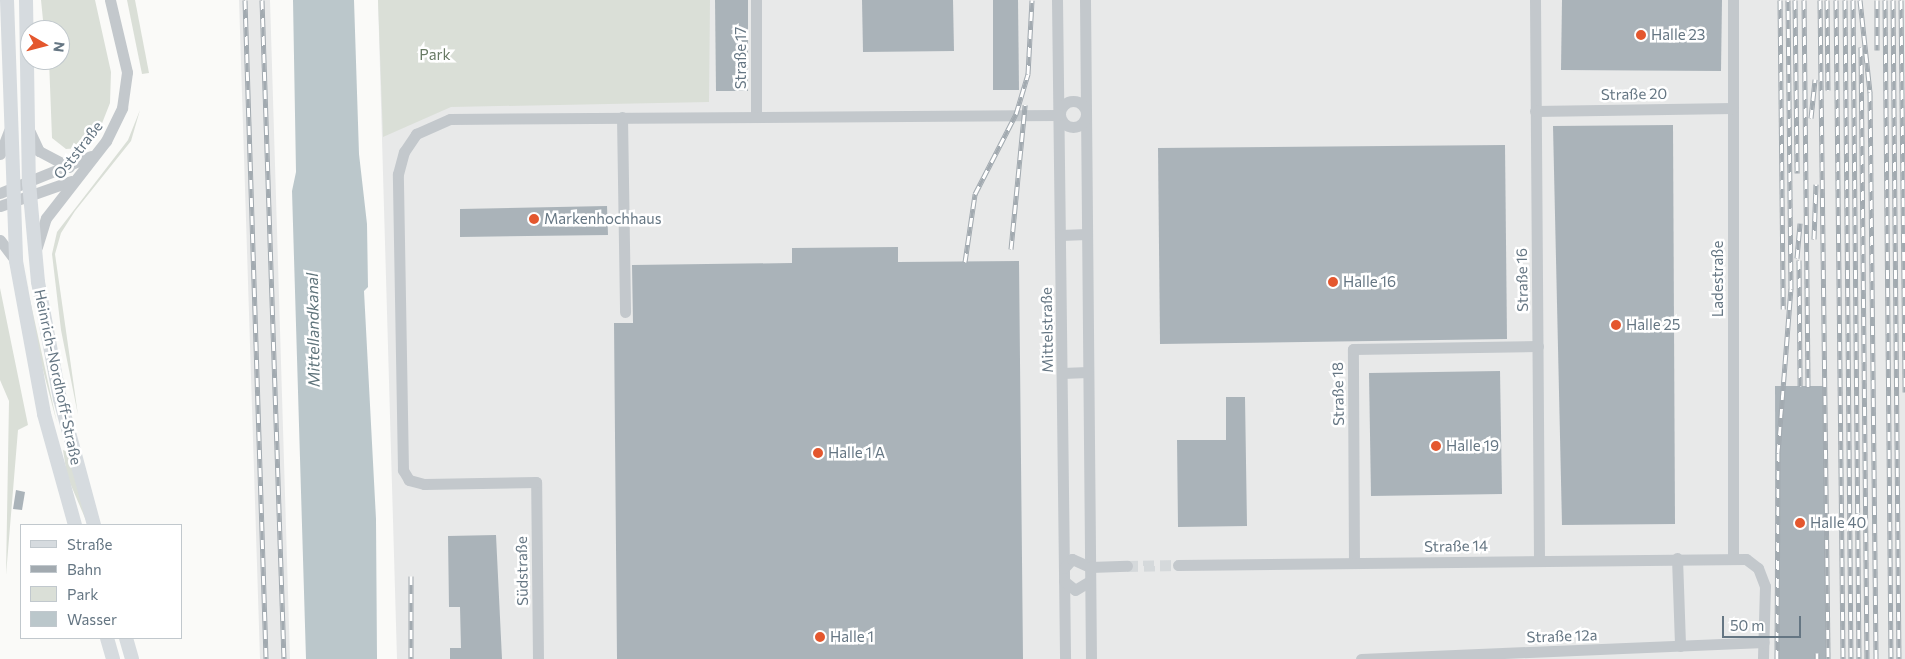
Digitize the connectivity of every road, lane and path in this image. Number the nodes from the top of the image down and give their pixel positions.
1 (7, 0) edge
2 (26, 0) edge
3 (110, 0) edge
4 (756, 0) edge
5 (1057, 0) edge
6 (1085, 0) edge
7 (1535, 0) edge
8 (1733, 0) edge
9 (1733, 108) junction
10 (1536, 111) junction
11 (1086, 112) junction
12 (1060, 115) junction
13 (756, 116) junction
14 (622, 118) junction
15 (27, 124) junction
16 (9, 131) junction
17 (97, 153) junction
18 (0, 154) edge
19 (69, 167) junction
20 (74, 180) junction
21 (29, 190) junction
22 (5, 198) edge
23 (1087, 234) junction
24 (1061, 235) junction
25 (0, 240) edge
26 (35, 254) junction
27 (16, 260) junction
28 (625, 312) dead end
29 (1538, 346) junction
30 (1088, 372) junction
31 (1062, 373) junction
32 (75, 524) edge
33 (94, 524) edge
34 (1734, 557) junction
35 (1678, 558) junction
36 (1539, 560) junction
37 (1354, 563) junction
38 (1127, 566) tunnel mouth
39 (1178, 566) tunnel mouth
40 (1090, 567) junction
41 (1064, 568) junction
42 (1064, 581) junction
43 (1090, 581) junction
44 (107, 639) edge
45 (126, 639) edge
46 (1764, 642) junction
47 (1680, 646) junction
48 (113, 659) edge
49 (132, 659) edge
50 (538, 659) edge
51 (1065, 659) edge
52 (1091, 659) edge
53 (1361, 659) edge
54 (1763, 659) edge

1 - 16 main road, Heinrich-Nordhoff-Straße
2 - 15 main road, Heinrich-Nordhoff-Straße
3 - 17 street, Oststraße
4 - 13 street, Straße 17
5 - 12 street, Mittelstraße
6 - 11 street
7 - 10 street, Straße 16
8 - 9 street, Ladestraße
9 - 10 street, Straße 20
9 - 34 street, Ladestraße
10 - 29 street, Straße 16
11 - 12 street
11 - 12 street
11 - 23 street
12 - 13 street
12 - 24 street, Mittelstraße
13 - 14 street
14 - 28 street
14 - 50 street, Südstraße
15 - 19 street, Heinrich-Nordhoff-Straße
15 - 21 main road, Heinrich-Nordhoff-Straße
16 - 18 street
16 - 22 main road, Heinrich-Nordhoff-Straße
17 - 19 street
17 - 20 street, Oststraße
19 - 21 street
20 - 21 street
20 - 26 street, Oststraße
21 - 22 street
21 - 26 main road, Heinrich-Nordhoff-Straße
22 - 27 main road, Heinrich-Nordhoff-Straße
23 - 24 street
23 - 30 street
24 - 31 street, Mittelstraße
25 - 27 street, Heinrich-Nordhoff-Straße
26 - 33 main road, Heinrich-Nordhoff-Straße
27 - 32 main road, Heinrich-Nordhoff-Straße
29 - 36 street, Straße 16
29 - 37 street, Straße 18
30 - 31 street
30 - 40 street
31 - 41 street, Mittelstraße
34 - 35 street, Straße 14
34 - 46 street
35 - 36 street, Straße 14
35 - 47 street
36 - 37 street, Straße 14
37 - 39 street, Straße 14
38 - 40 street
40 - 41 street
40 - 43 street
41 - 42 street, Mittelstraße
42 - 43 street
42 - 51 street, Mittelstraße
43 - 52 street
44 - 48 main road
45 - 49 main road
46 - 47 street, Straße 12a
46 - 54 street
47 - 53 street, Straße 12a

